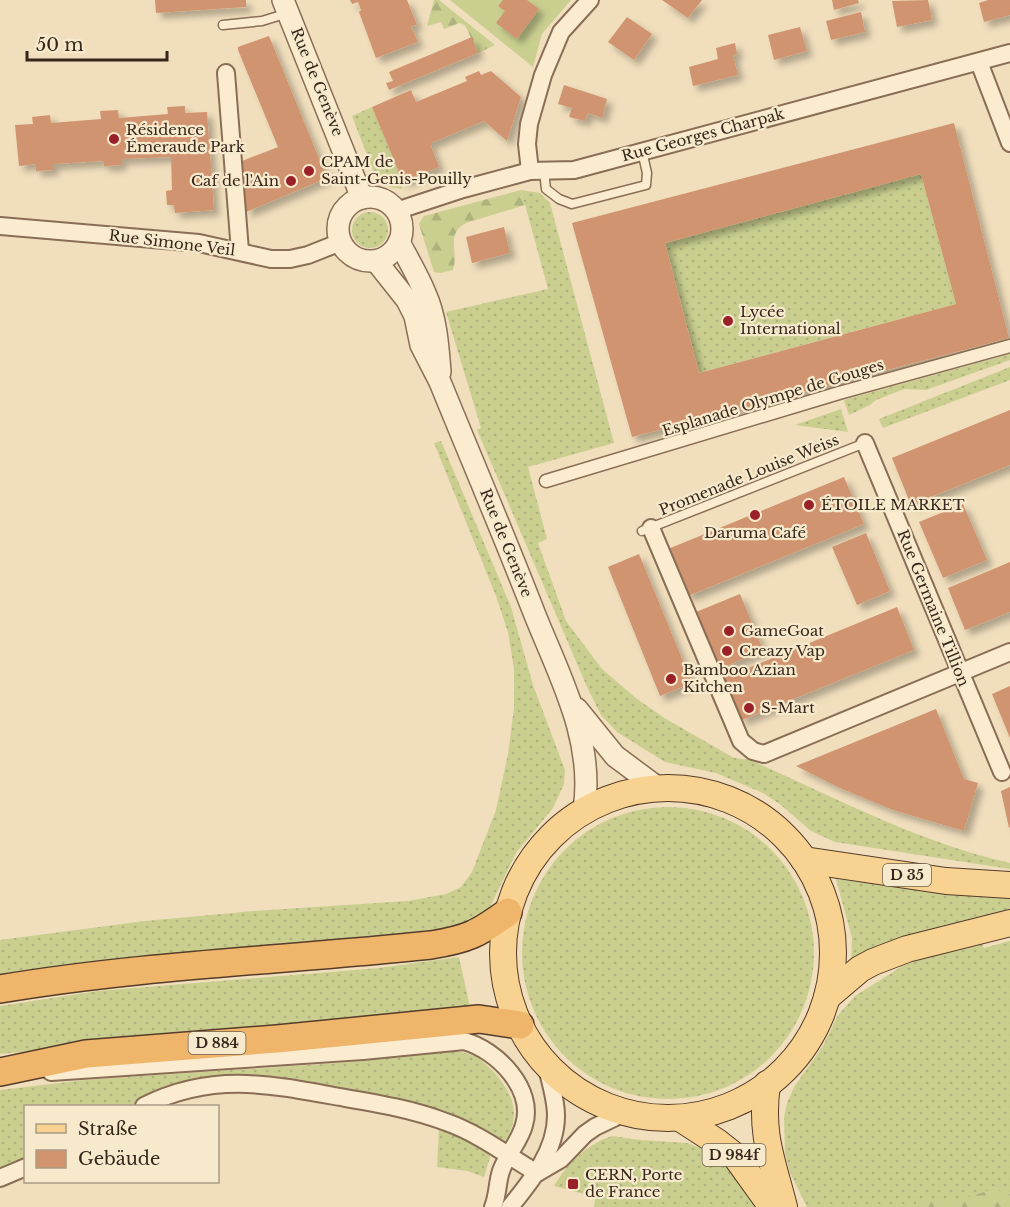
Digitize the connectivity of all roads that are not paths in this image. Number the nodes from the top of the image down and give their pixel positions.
1 (590, 0) edge
2 (286, 6) edge
3 (223, 25) dead end
4 (1010, 53) edge
5 (979, 62) junction
6 (226, 73) dead end
7 (1010, 143) edge
8 (642, 151) junction
9 (537, 171) junction
10 (362, 198) junction
11 (396, 211) junction
12 (0, 226) edge
13 (341, 242) junction
14 (399, 242) junction
15 (240, 251) junction
16 (376, 261) junction
17 (1010, 346) edge
18 (440, 382) junction
19 (865, 443) joint
20 (546, 481) dead end
21 (647, 530) joint
22 (1010, 652) edge
23 (960, 672) junction
24 (573, 704) junction
25 (1006, 770) edge
26 (658, 788) junction
27 (584, 810) junction
28 (804, 860) junction
29 (1010, 885) edge
30 (508, 912) junction
31 (1010, 922) edge
32 (0, 988) edge
33 (827, 997) junction
34 (520, 1025) junction
35 (544, 1060) junction
36 (0, 1074) edge
37 (767, 1084) junction
38 (148, 1105) edge
39 (626, 1112) junction
40 (680, 1118) junction
41 (508, 1156) junction
42 (24, 1168) edge
43 (537, 1173) junction
44 (0, 1178) edge
45 (521, 1199) edge
46 (493, 1207) edge
47 (510, 1207) edge
48 (772, 1207) edge
49 (784, 1207) edge

1 - 9 street
2 - 3 lane
2 - 10 street, Rue de Genève
4 - 5 street, Rue Georges Charpak
5 - 7 street
5 - 8 street, Rue Georges Charpak
6 - 15 street
8 - 9 street, Rue Georges Charpak
8 - 9 lane
9 - 11 street, Rue Georges Charpak
10 - 11 street
10 - 13 street
11 - 14 street
12 - 15 street, Rue Simone Veil
13 - 15 street, Rue Simone Veil
13 - 16 street
14 - 16 street
14 - 18 street, Rue de Genève
16 - 18 street, Rue de Genève
17 - 20 street, Esplanade Olympe de Gouges
18 - 24 street, Rue de Genève
19 - 21 lane, Promenade Louise Weiss
19 - 23 street, Rue Germaine Tillion
21 - 23 street
22 - 23 street
23 - 25 street, Rue Germaine Tillion
24 - 26 street, Rue de Genève
24 - 27 street, Rue de Genève
26 - 27 main road
26 - 28 main road
27 - 30 main road
28 - 29 main road, D 35
28 - 33 main road
30 - 32 highway
30 - 34 main road
31 - 33 main road
33 - 37 main road
34 - 35 main road
34 - 36 highway, D 884
35 - 39 main road
35 - 43 street
36 - 41 street
37 - 40 main road
37 - 49 main road, D 984f
38 - 41 street
39 - 40 main road
39 - 43 street
40 - 48 main road, D 984f
41 - 43 street
41 - 46 street
42 - 44 street
43 - 45 street
45 - 47 street

